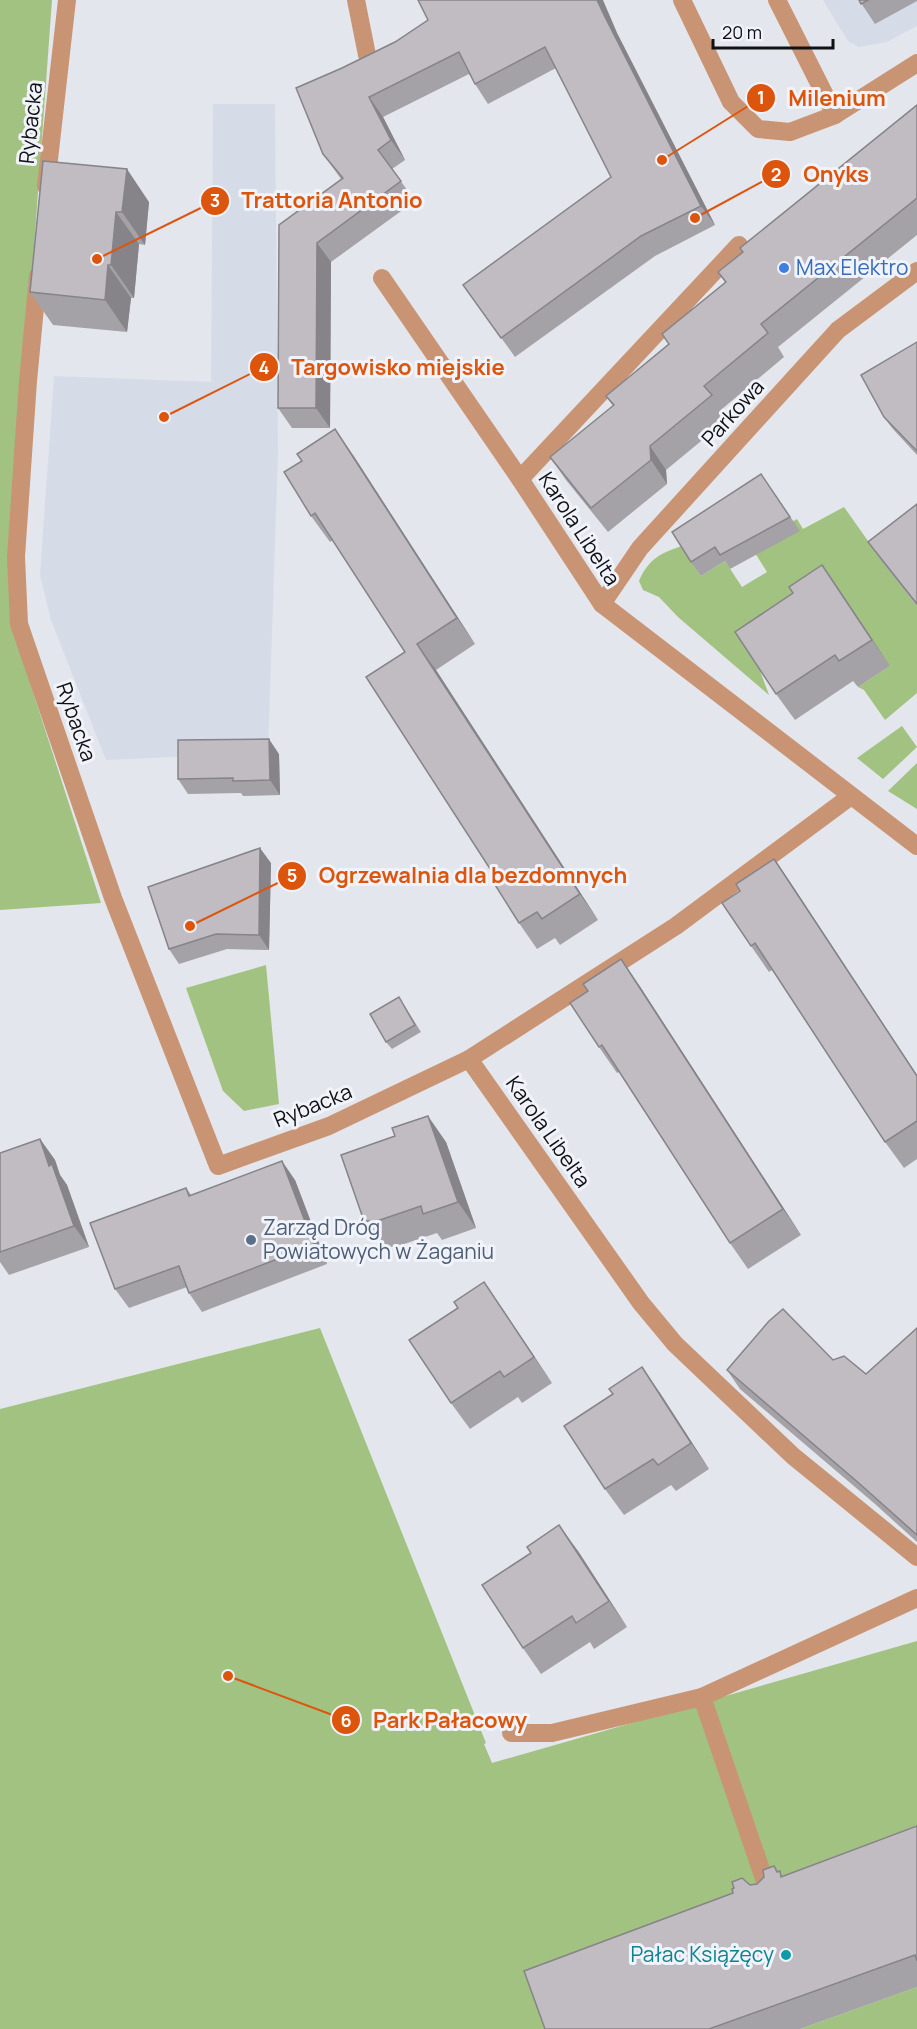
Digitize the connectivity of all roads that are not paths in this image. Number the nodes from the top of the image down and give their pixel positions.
1 (67, 0) edge
2 (356, 0) edge
3 (682, 0) edge
4 (777, 0) edge
5 (367, 55) edge
6 (917, 63) edge
7 (836, 116) junction
8 (45, 204) edge
9 (739, 245) edge
10 (39, 263) edge
11 (917, 271) edge
12 (382, 279) dead end
13 (520, 479) junction
14 (602, 604) junction
15 (851, 796) junction
16 (917, 846) edge
17 (469, 1059) junction
18 (917, 1557) edge
19 (917, 1598) edge
20 (702, 1697) junction
21 (511, 1733) dead end
22 (771, 1900) edge

1 - 8 street, Rybacka
2 - 5 street
3 - 7 street
4 - 7 street
6 - 7 street
9 - 13 street
10 - 17 street, Rybacka
11 - 14 street, Parkowa
12 - 13 street, Karola Libelta
13 - 14 street, Karola Libelta
14 - 15 street, Karola Libelta
15 - 16 street, Karola Libelta
15 - 17 street
17 - 18 street, Karola Libelta
19 - 20 street
20 - 21 street
20 - 22 street

